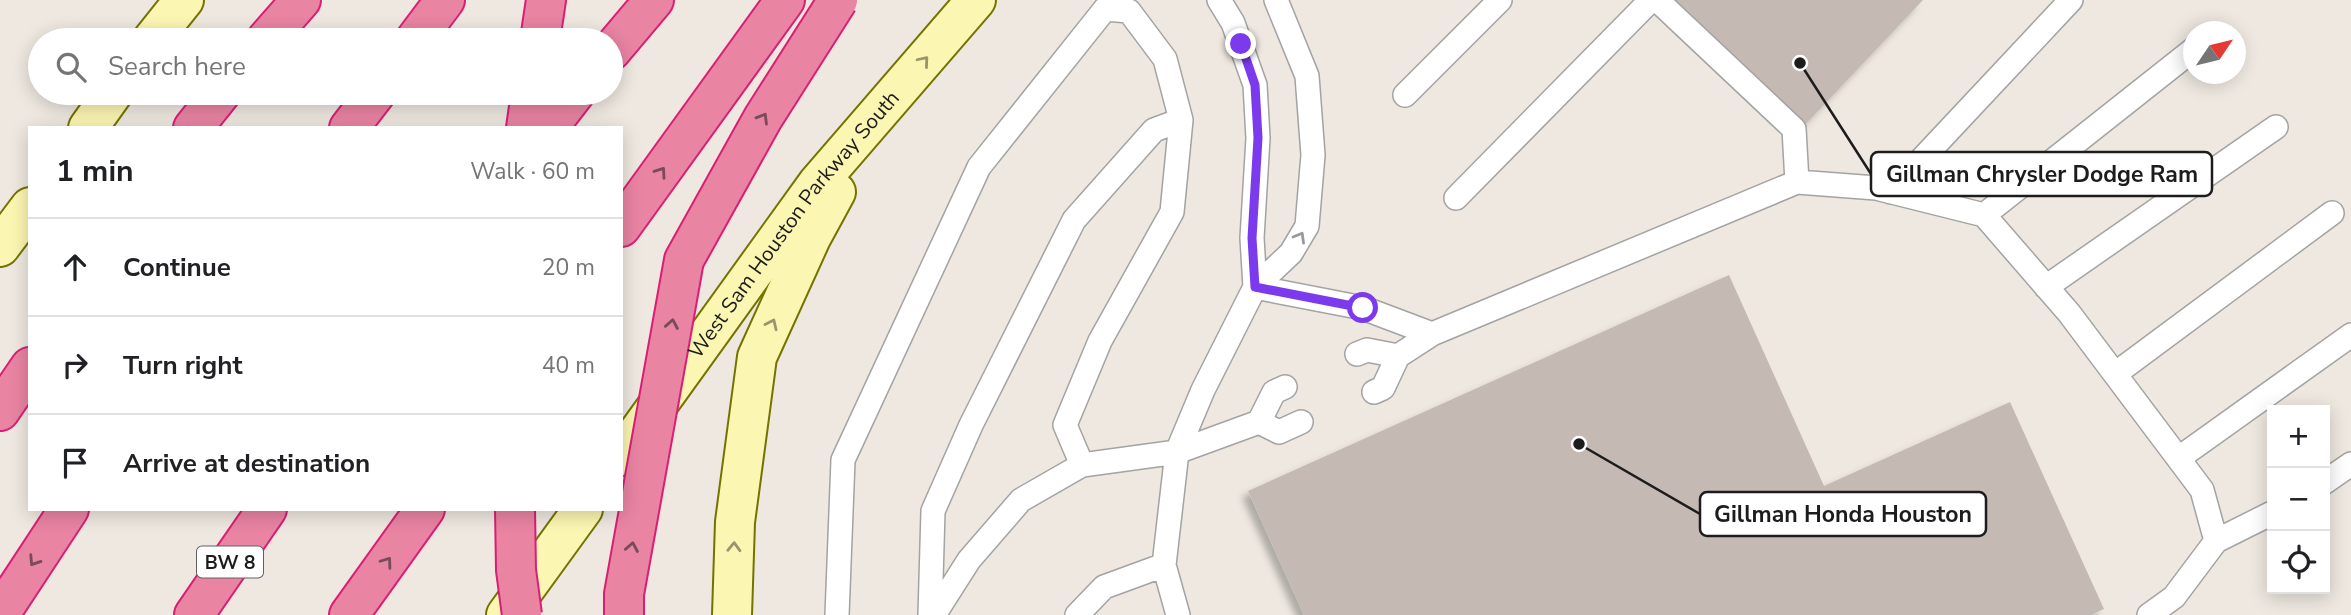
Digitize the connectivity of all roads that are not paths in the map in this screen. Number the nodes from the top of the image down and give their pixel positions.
1 (184, 0) edge
2 (301, 0) edge
3 (445, 0) edge
4 (546, 0) edge
5 (654, 0) edge
6 (785, 0) edge
7 (838, 0) edge
8 (976, 0) edge
9 (1219, 0) edge
10 (1276, 0) edge
11 (1500, 0) edge
12 (1651, 0) edge
13 (1657, 0) edge
14 (2071, 0) edge
15 (162, 28) edge
16 (276, 28) edge
17 (424, 28) edge
18 (542, 28) edge
19 (623, 37) edge
20 (2183, 57) edge
21 (1405, 95) dead end
22 (104, 105) edge
23 (211, 105) edge
24 (367, 105) edge
25 (529, 105) edge
26 (566, 105) edge
27 (880, 113) junction
28 (1181, 120) junction
29 (89, 126) edge
30 (195, 126) edge
31 (351, 126) edge
32 (526, 126) edge
33 (550, 126) edge
34 (2276, 127) dead end
35 (1797, 182) junction
36 (1891, 192) junction
37 (1456, 198) dead end
38 (28, 210) edge
39 (2332, 213) dead end
40 (1984, 215) junction
41 (623, 224) edge
42 (0, 247) edge
43 (1255, 287) junction
44 (2046, 287) junction
45 (1432, 334) junction
46 (2351, 335) edge
47 (1357, 354) dead end
48 (1398, 356) junction
49 (28, 371) edge
50 (2115, 374) junction
51 (1285, 387) dead end
52 (1374, 392) dead end
53 (0, 411) edge
54 (1259, 422) junction
55 (1301, 422) dead end
56 (1177, 452) junction
57 (623, 453) edge
58 (2179, 458) junction
59 (2351, 464) edge
60 (1082, 465) junction
61 (2330, 479) edge
62 (68, 511) edge
63 (266, 511) edge
64 (424, 511) edge
65 (515, 511) edge
66 (582, 511) edge
67 (2267, 516) edge
68 (2216, 541) junction
69 (1164, 565) junction
70 (0, 614) edge
71 (194, 615) edge
72 (349, 615) edge
73 (506, 615) edge
74 (522, 615) edge
75 (624, 615) edge
76 (732, 615) edge
77 (837, 615) edge
78 (932, 615) edge
79 (1077, 615) edge
80 (1178, 615) edge
81 (2149, 615) edge

1 - 15 main road
2 - 16 highway
3 - 17 highway
4 - 18 highway
5 - 19 highway
41 -> 6 highway
75 -> 7 highway, bridge
27 -> 8 main road, West Sam Houston Parkway South
9 - 43 lane
43 -> 10 lane
11 - 21 lane
12 - 37 lane
13 - 35 lane
14 - 36 lane
20 - 40 lane
22 - 29 main road
23 - 30 highway
24 - 31 highway
25 - 32 highway
26 - 33 highway
27 - 57 main road, West Sam Houston Parkway South
76 -> 27 main road
28 - 60 lane
28 - 77 lane
28 - 78 lane
34 - 44 lane
35 - 36 lane
35 - 45 lane
36 - 40 lane
38 - 42 main road
39 - 50 lane
40 - 44 lane
43 - 45 lane
43 - 56 lane
44 - 50 lane
45 - 48 lane
46 - 58 lane
47 - 48 lane
48 - 52 lane
49 - 53 highway
50 - 58 lane
51 - 54 lane
54 - 55 lane
54 - 56 lane
56 - 60 lane
56 - 69 lane
58 - 68 lane
59 - 61 lane
60 - 78 lane
62 -> 70 highway
63 - 71 highway, BW 8
72 -> 64 highway
65 - 74 highway, bridge
66 - 73 main road
67 - 68 lane
68 - 81 lane
69 - 79 lane
69 - 80 lane

